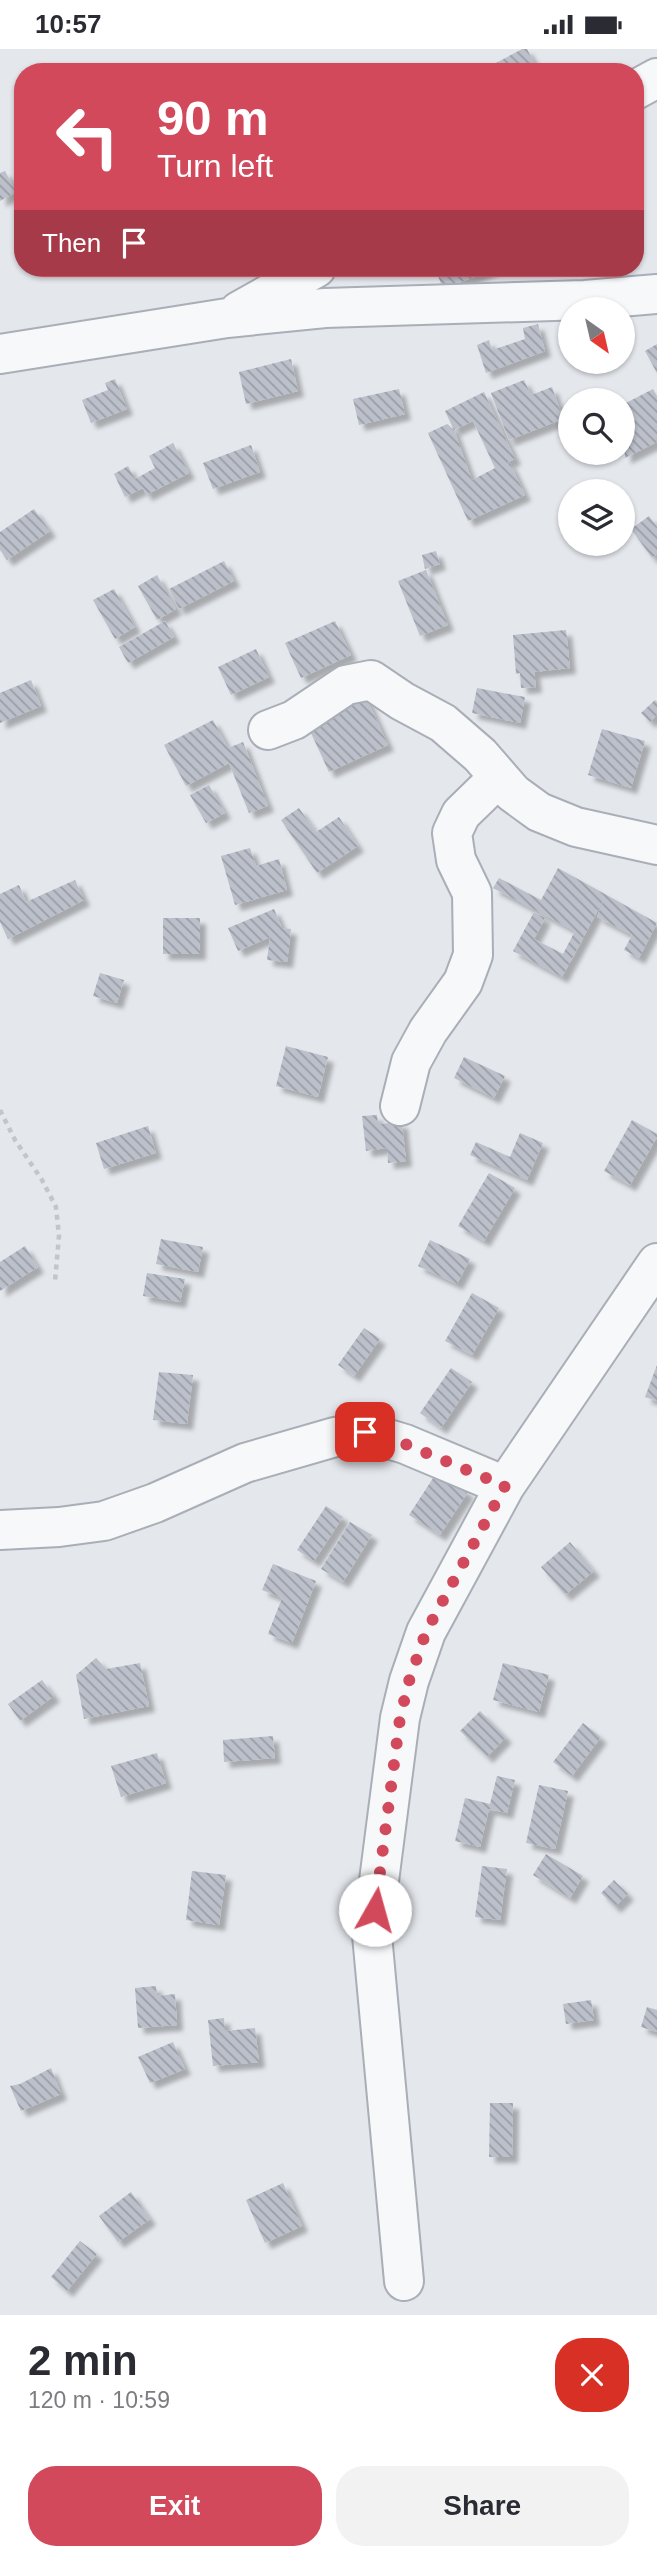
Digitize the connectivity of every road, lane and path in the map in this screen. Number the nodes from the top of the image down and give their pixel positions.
1 (300, 277) edge
2 (657, 295) edge
3 (227, 318) junction
4 (0, 354) edge
5 (268, 730) dead end
6 (499, 778) junction
7 (657, 845) edge
8 (400, 1106) dead end
9 (0, 1110) edge
10 (657, 1263) edge
11 (55, 1281) dead end
12 (505, 1486) junction
13 (0, 1530) edge
14 (404, 2281) dead end

1 - 3 street
2 - 3 street
3 - 4 street
5 - 6 street
6 - 7 street
6 - 8 street
9 - 11 path
10 - 12 street
12 - 13 street
12 - 14 street

